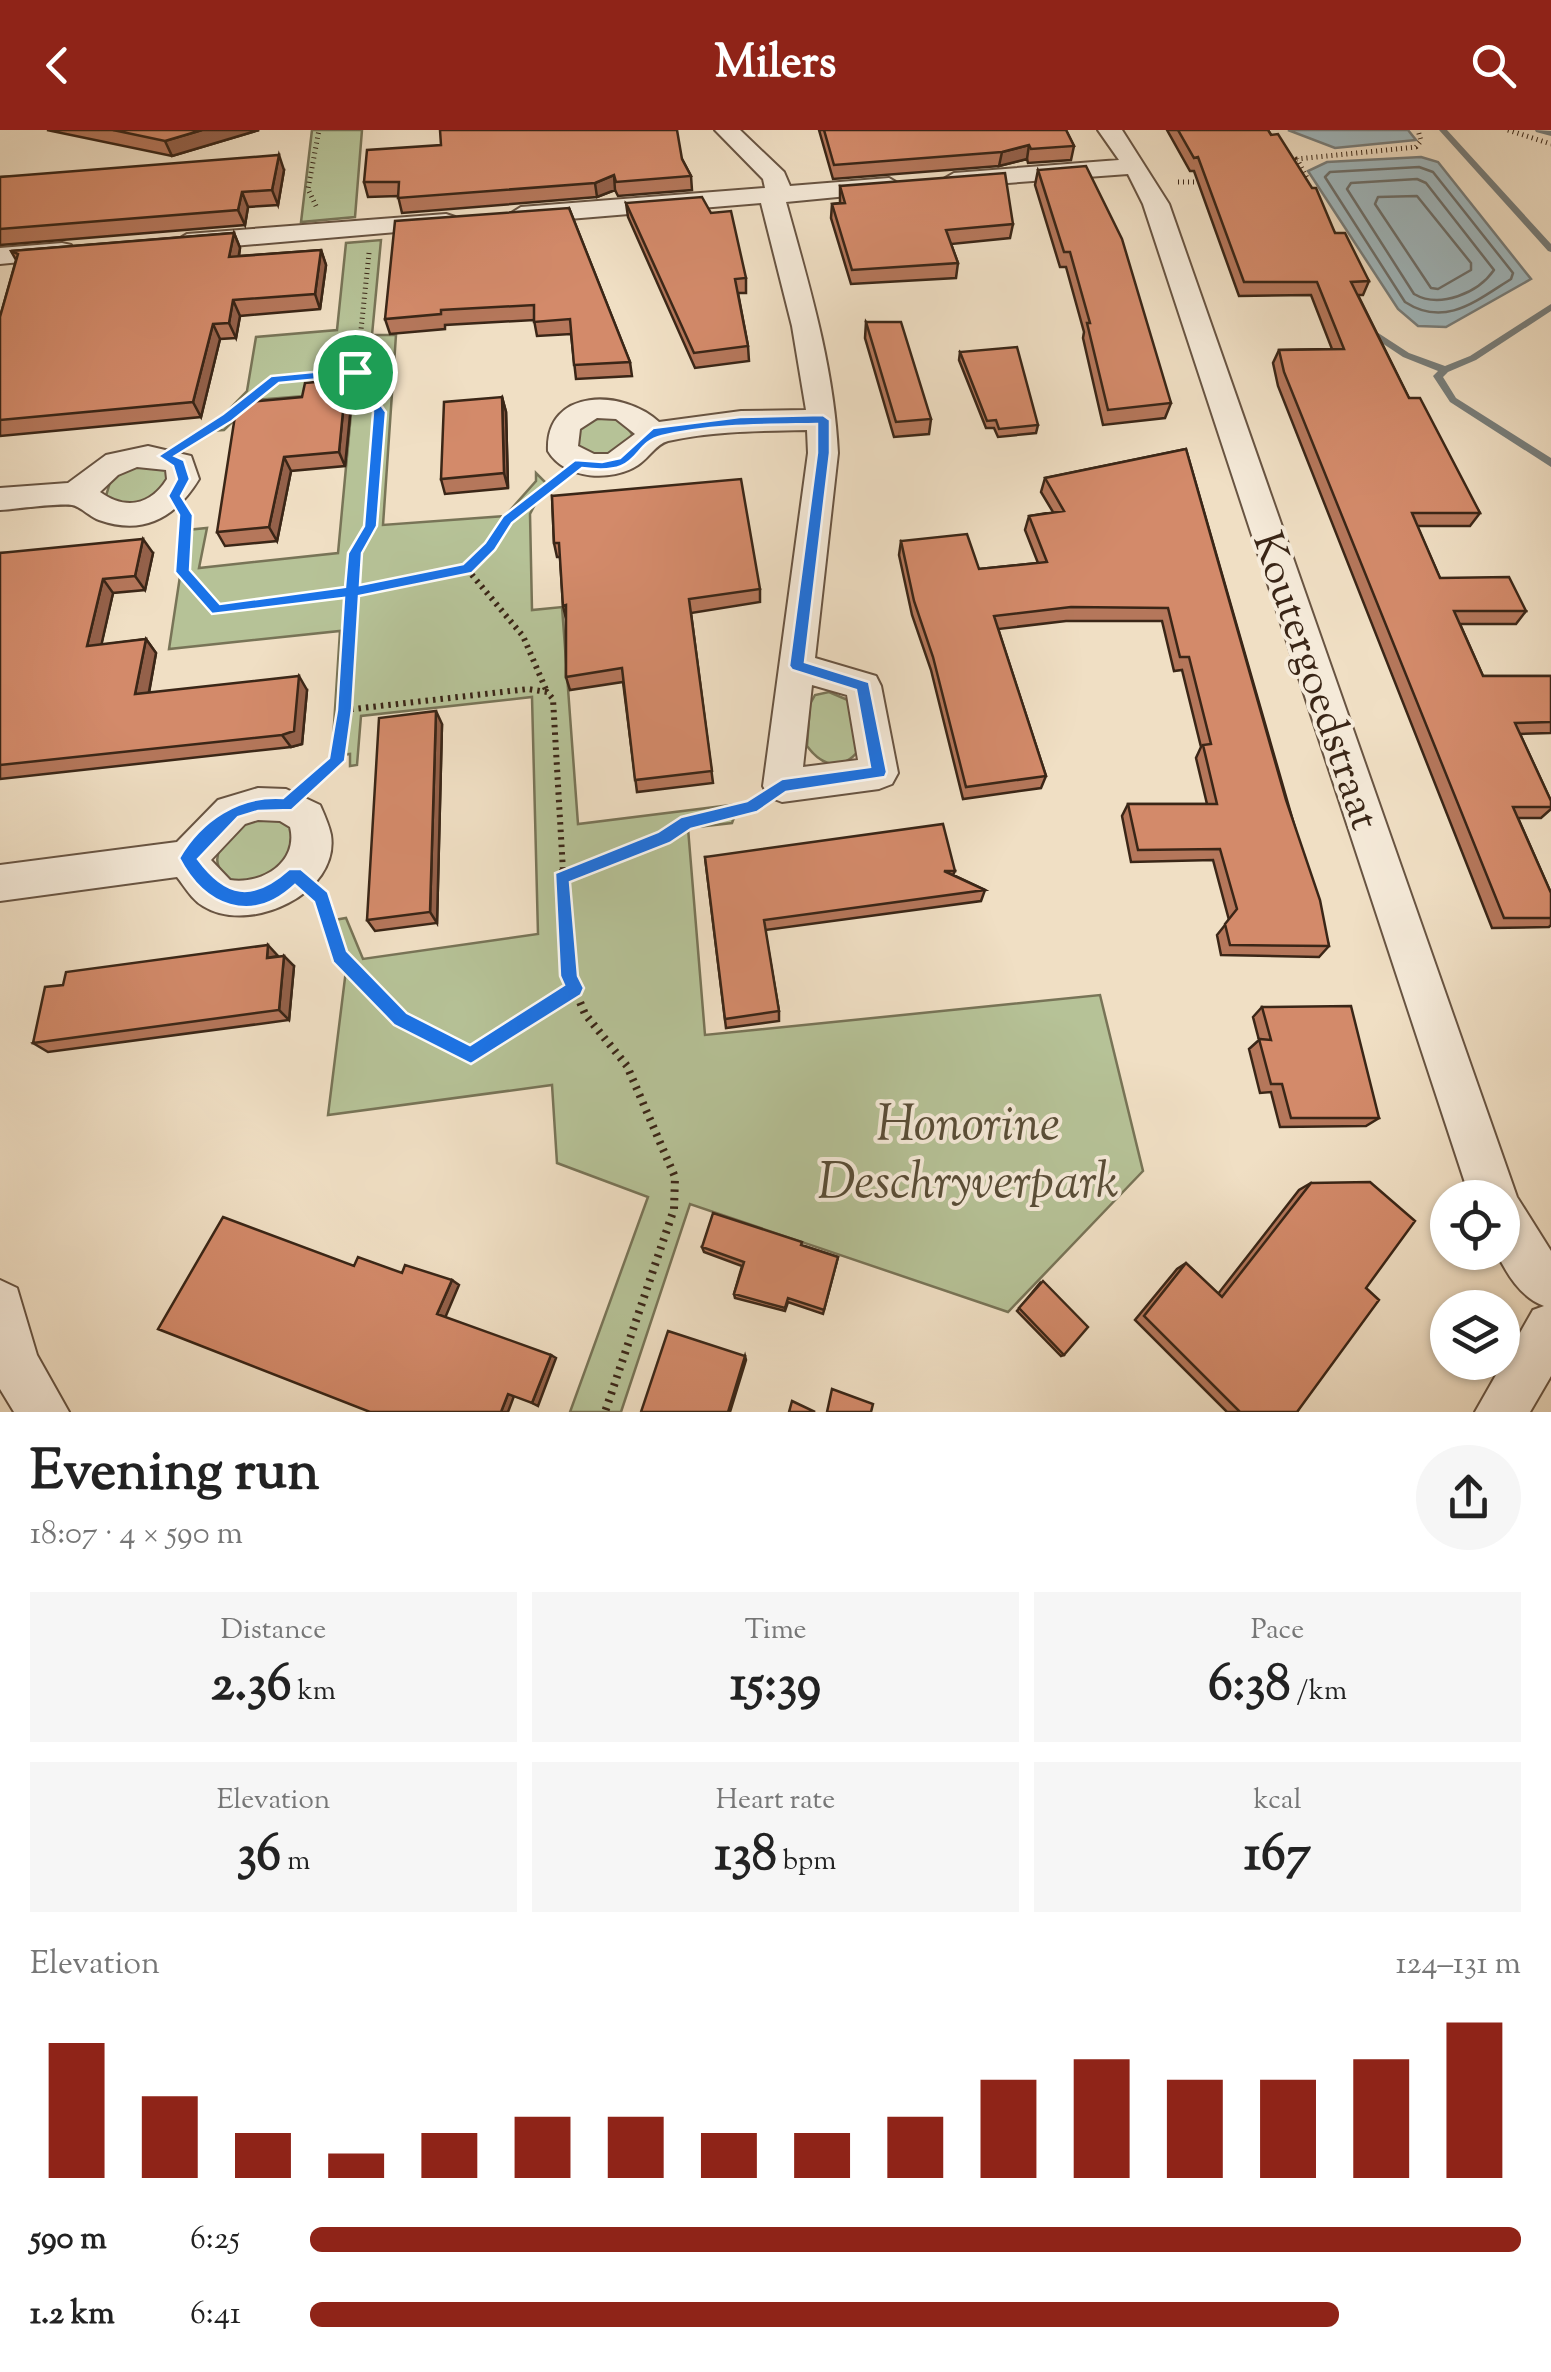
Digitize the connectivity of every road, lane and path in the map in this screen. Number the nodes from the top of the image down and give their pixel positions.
1 (320, 130) edge
2 (727, 130) edge
3 (1110, 130) edge
4 (1418, 130) edge
5 (1508, 130) edge
6 (1551, 144) edge
7 (1140, 175) junction
8 (1289, 179) edge
9 (1217, 181) edge
10 (775, 194) junction
11 (503, 217) edge
12 (464, 220) edge
13 (348, 231) junction
14 (159, 244) edge
15 (80, 250) edge
16 (0, 256) edge
17 (355, 372) junction
18 (823, 420) junction
19 (653, 433) junction
20 (164, 456) junction
21 (579, 463) junction
22 (80, 492) junction
23 (174, 496) junction
24 (0, 498) edge
25 (467, 569) junction
26 (352, 592) junction
27 (797, 666) junction
28 (547, 692) junction
29 (344, 710) junction
30 (782, 786) junction
31 (286, 805) junction
32 (187, 858) junction
33 (295, 874) junction
34 (561, 878) junction
35 (0, 883) edge
36 (575, 988) junction
37 (1488, 1180) edge
38 (1520, 1248) edge
39 (1551, 1286) edge
40 (0, 1304) edge
41 (1551, 1328) edge
42 (42, 1412) edge
43 (605, 1412) edge
44 (1501, 1412) edge

1 - 13 path
2 - 10 street
3 - 7 street, Koutergoedstraat
4 - 8 path
5 - 6 path
7 - 9 path
7 - 10 street
7 - 37 street, Koutergoedstraat
10 - 11 street
10 - 18 street
12 - 13 street
13 - 14 street
13 - 17 path
15 - 16 street
17 - 20 path
17 - 26 path
18 - 19 street
18 - 27 street
19 - 21 street
19 - 21 street
20 - 22 street
20 - 23 street
21 - 25 path
22 - 23 street
22 - 24 street
23 - 26 path
25 - 26 path
25 - 28 path
26 - 29 path
27 - 30 street
27 - 30 street
28 - 29 path
28 - 34 path
29 - 31 path
30 - 34 path
31 - 32 street
31 - 33 street
32 - 33 street
32 - 35 street
33 - 36 path
34 - 36 path
36 - 43 path
38 - 39 street
40 - 42 street
41 - 44 street

